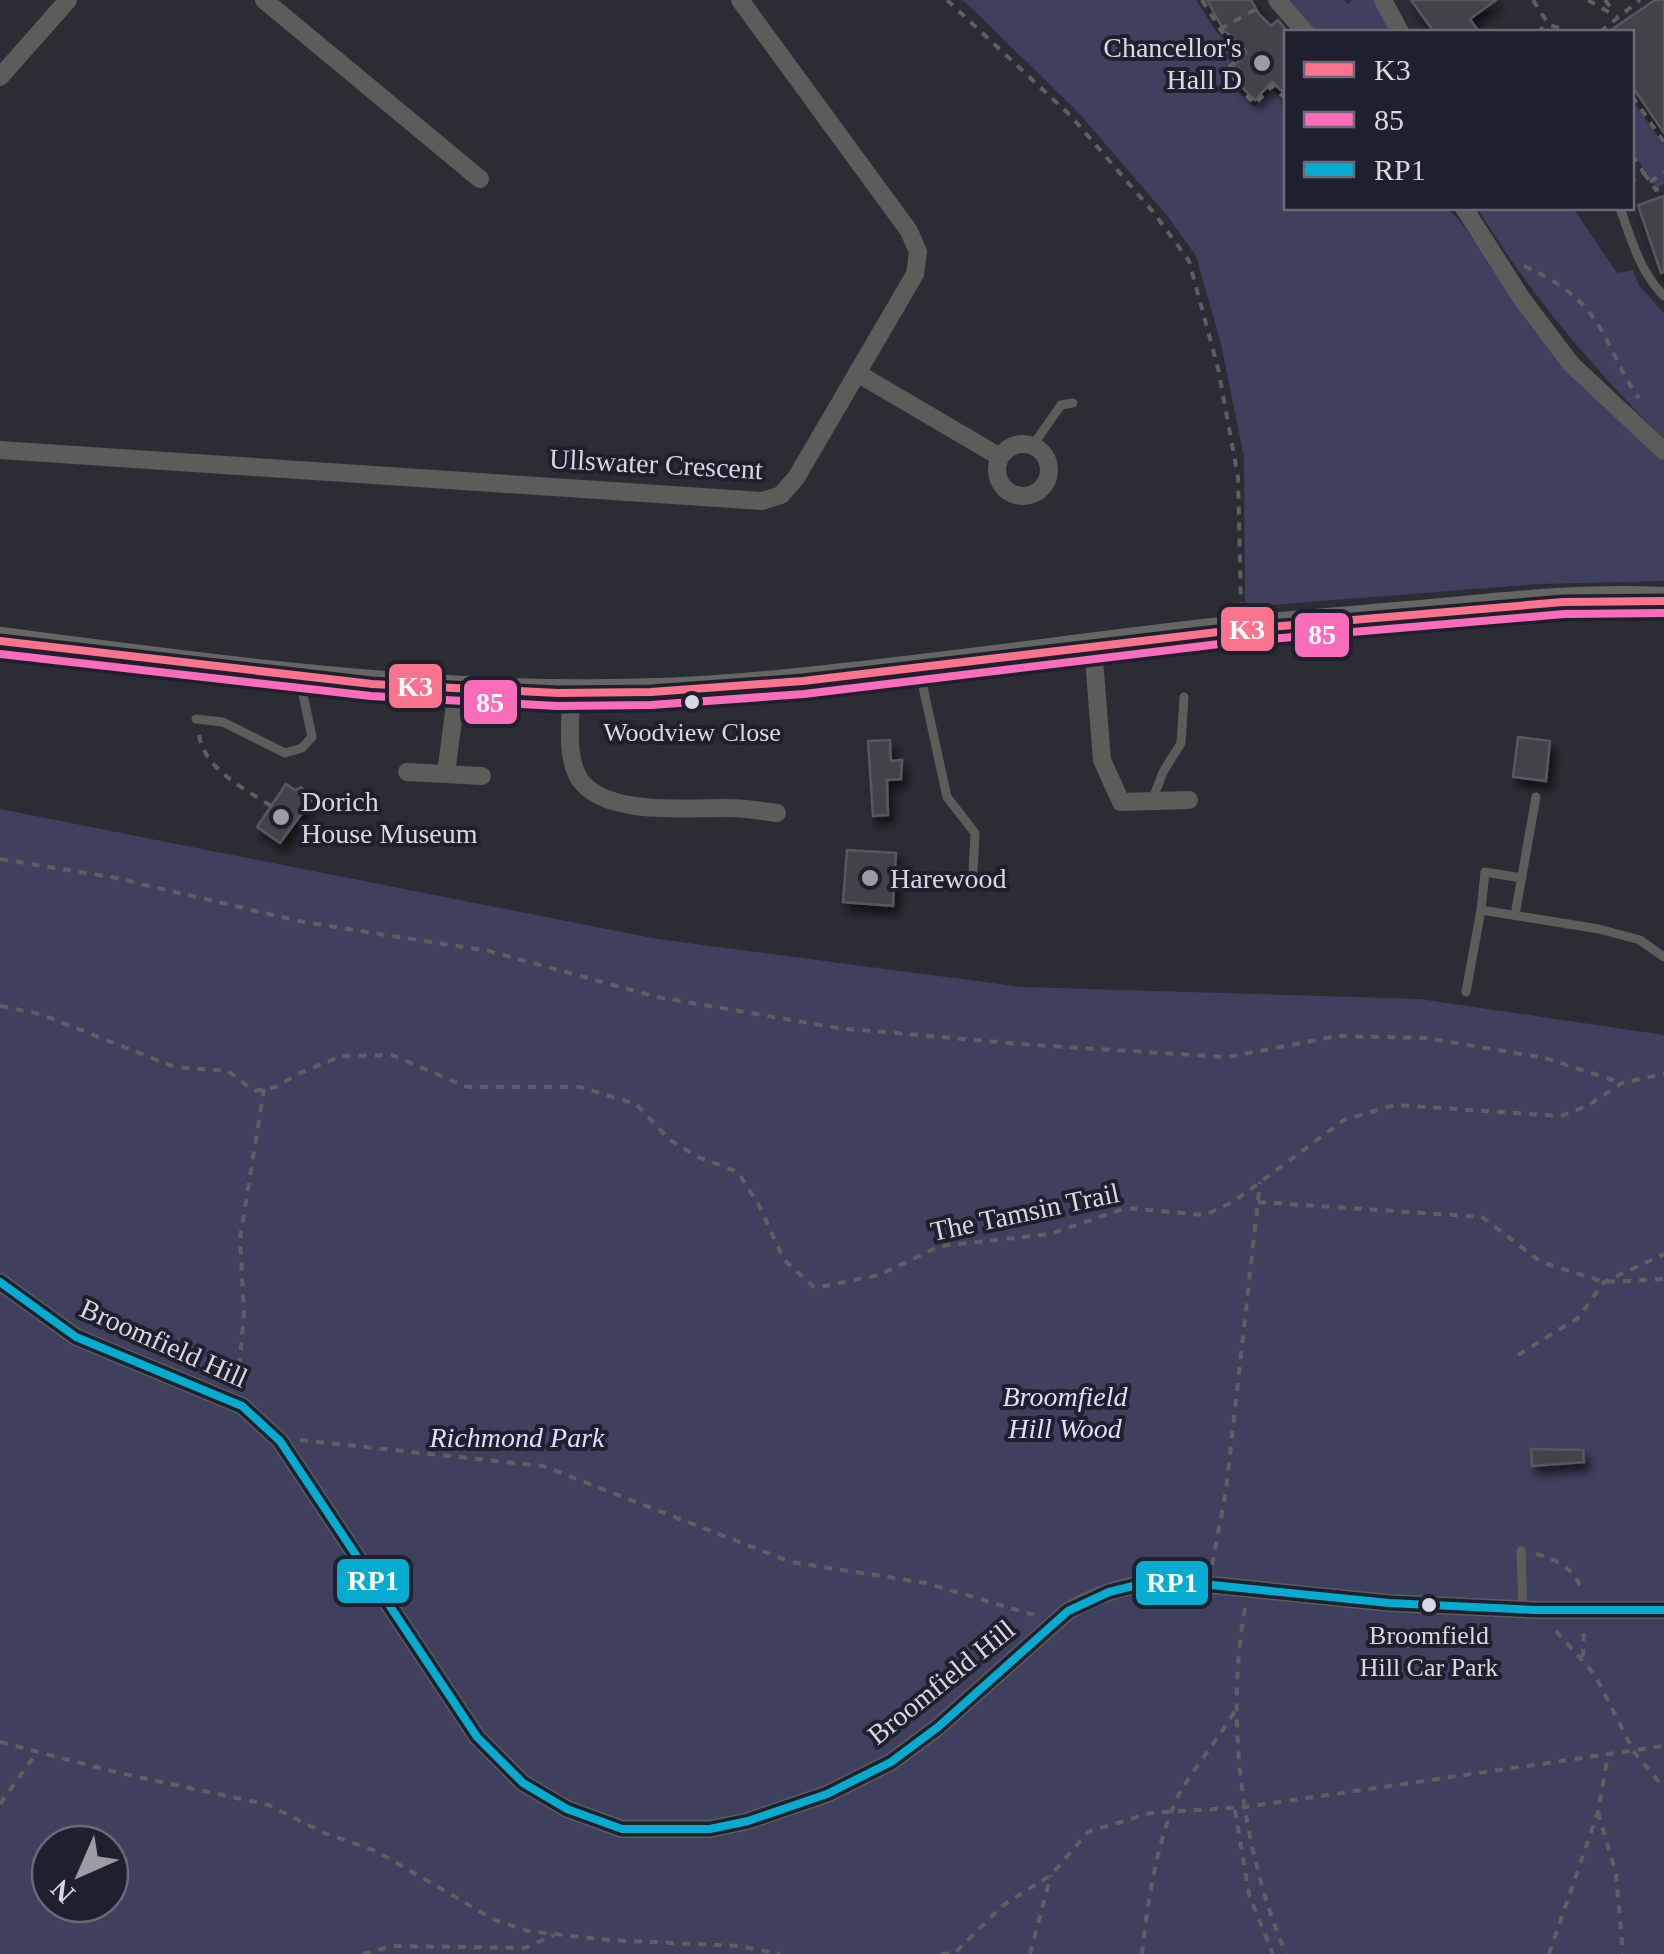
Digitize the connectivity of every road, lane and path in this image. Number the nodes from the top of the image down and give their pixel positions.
1 (68, 0) edge
2 (264, 0) edge
3 (740, 0) edge
4 (947, 0) edge
5 (1202, 0) edge
6 (1275, 0) edge
7 (1383, 0) edge
8 (1533, 0) edge
9 (1588, 0) edge
10 (1606, 0) edge
11 (1640, 0) edge
12 (1617, 16) junction
13 (1549, 24) junction
14 (1220, 28) junction
15 (1303, 30) edge
16 (1399, 30) edge
17 (1540, 30) edge
18 (1558, 30) edge
19 (1602, 30) edge
20 (0, 76) edge
21 (1284, 98) edge
22 (1634, 99) edge
23 (1664, 142) edge
24 (1634, 158) edge
25 (1664, 172) edge
26 (1644, 173) junction
27 (480, 179) dead end
28 (1634, 180) edge
29 (1650, 182) junction
30 (1664, 186) edge
31 (1464, 210) edge
32 (1622, 211) dead end
33 (1516, 262) dead end
34 (1664, 296) edge
35 (857, 373) junction
36 (1641, 401) dead end
37 (1073, 403) dead end
38 (1033, 445) junction
39 (0, 450) edge
40 (1664, 450) edge
41 (1000, 457) junction
42 (1664, 601) edge
43 (1241, 613) dead end
44 (0, 641) edge
45 (1103, 646) junction
46 (918, 667) junction
47 (300, 678) junction
48 (457, 689) junction
49 (571, 695) junction
50 (1184, 696) dead end
51 (196, 719) joint
52 (407, 772) dead end
53 (446, 774) junction
54 (482, 776) dead end
55 (1536, 797) dead end
56 (1189, 800) dead end
57 (1152, 801) junction
58 (271, 806) dead end
59 (776, 814) dead end
60 (0, 859) edge
61 (973, 872) dead end
62 (1522, 878) junction
63 (1481, 910) junction
64 (1515, 915) junction
65 (1664, 957) edge
66 (1466, 992) dead end
67 (0, 1006) edge
68 (1664, 1074) edge
69 (1622, 1082) junction
70 (264, 1089) junction
71 (1260, 1179) junction
72 (1258, 1202) junction
73 (1664, 1254) edge
74 (1664, 1280) edge
75 (0, 1282) edge
76 (1604, 1282) junction
77 (1518, 1355) dead end
78 (234, 1403) junction
79 (280, 1442) junction
80 (1521, 1552) dead end
81 (1209, 1584) junction
82 (1249, 1588) junction
83 (1529, 1610) junction
84 (1664, 1610) edge
85 (1056, 1622) junction
86 (1236, 1709) junction
87 (0, 1742) edge
88 (1664, 1746) edge
89 (37, 1752) junction
90 (1634, 1752) junction
91 (1608, 1755) junction
92 (1664, 1788) edge
93 (0, 1804) edge
94 (1245, 1807) junction
95 (1234, 1808) junction
96 (1172, 1812) junction
97 (1598, 1812) junction
98 (1051, 1875) junction
99 (559, 1934) junction
100 (363, 1954) edge
101 (780, 1954) edge
102 (941, 1954) edge
103 (1030, 1954) edge
104 (1142, 1954) edge
105 (1273, 1954) edge
106 (1286, 1954) edge
107 (1550, 1954) edge
108 (1623, 1954) edge

1 - 20 street
2 - 27 street
3 - 35 street, Ullswater Crescent
4 - 43 path
5 - 14 path
6 - 14 path
6 - 15 street
7 - 16 street
8 - 13 path
9 - 12 path
10 - 12 path
11 - 12 path
12 - 19 path
13 - 17 path
13 - 18 path
14 - 21 path
22 - 23 path
24 - 26 path
25 - 29 path
26 - 28 path
26 - 29 path
29 - 30 path
31 - 40 street
32 - 34 lane
33 - 36 path
35 - 39 street, Ullswater Crescent
35 - 41 street
37 - 38 lane
38 - 41 street
38 - 41 street
42 - 45 main road
44 - 47 main road
45 - 46 main road
45 - 57 street
46 - 49 main road
46 - 61 lane
47 - 48 main road
47 - 51 lane
48 - 49 main road
48 - 53 street
49 - 59 street
50 - 57 lane
51 - 58 path
52 - 53 street
53 - 54 street
55 - 62 lane
56 - 57 street
60 - 69 path
62 - 63 lane
62 - 64 lane
63 - 64 lane
63 - 66 lane
64 - 65 lane
67 - 70 path
68 - 69 path, The Tamsin Trail
69 - 71 path, The Tamsin Trail
70 - 71 path, The Tamsin Trail
70 - 78 path
71 - 72 path
72 - 76 path
72 - 81 path
73 - 76 path
74 - 76 path
75 - 78 street, Broomfield Hill
76 - 77 path
78 - 79 street, Broomfield Hill
79 - 85 path
79 - 85 street, Broomfield Hill
80 - 83 lane
81 - 82 street, Broomfield Hill
81 - 85 street, Broomfield Hill
82 - 83 street, Broomfield Hill
82 - 86 path
83 - 84 street, Broomfield Hill
83 - 90 path
86 - 94 path
86 - 96 path
87 - 89 path
88 - 90 path
89 - 93 path
89 - 99 path
90 - 91 path
90 - 92 path
91 - 94 path
91 - 97 path
94 - 95 path
94 - 106 path
95 - 96 path
95 - 105 path
96 - 98 path
96 - 104 path
97 - 107 path
97 - 108 path
98 - 102 path
98 - 103 path
99 - 100 path
99 - 101 path

